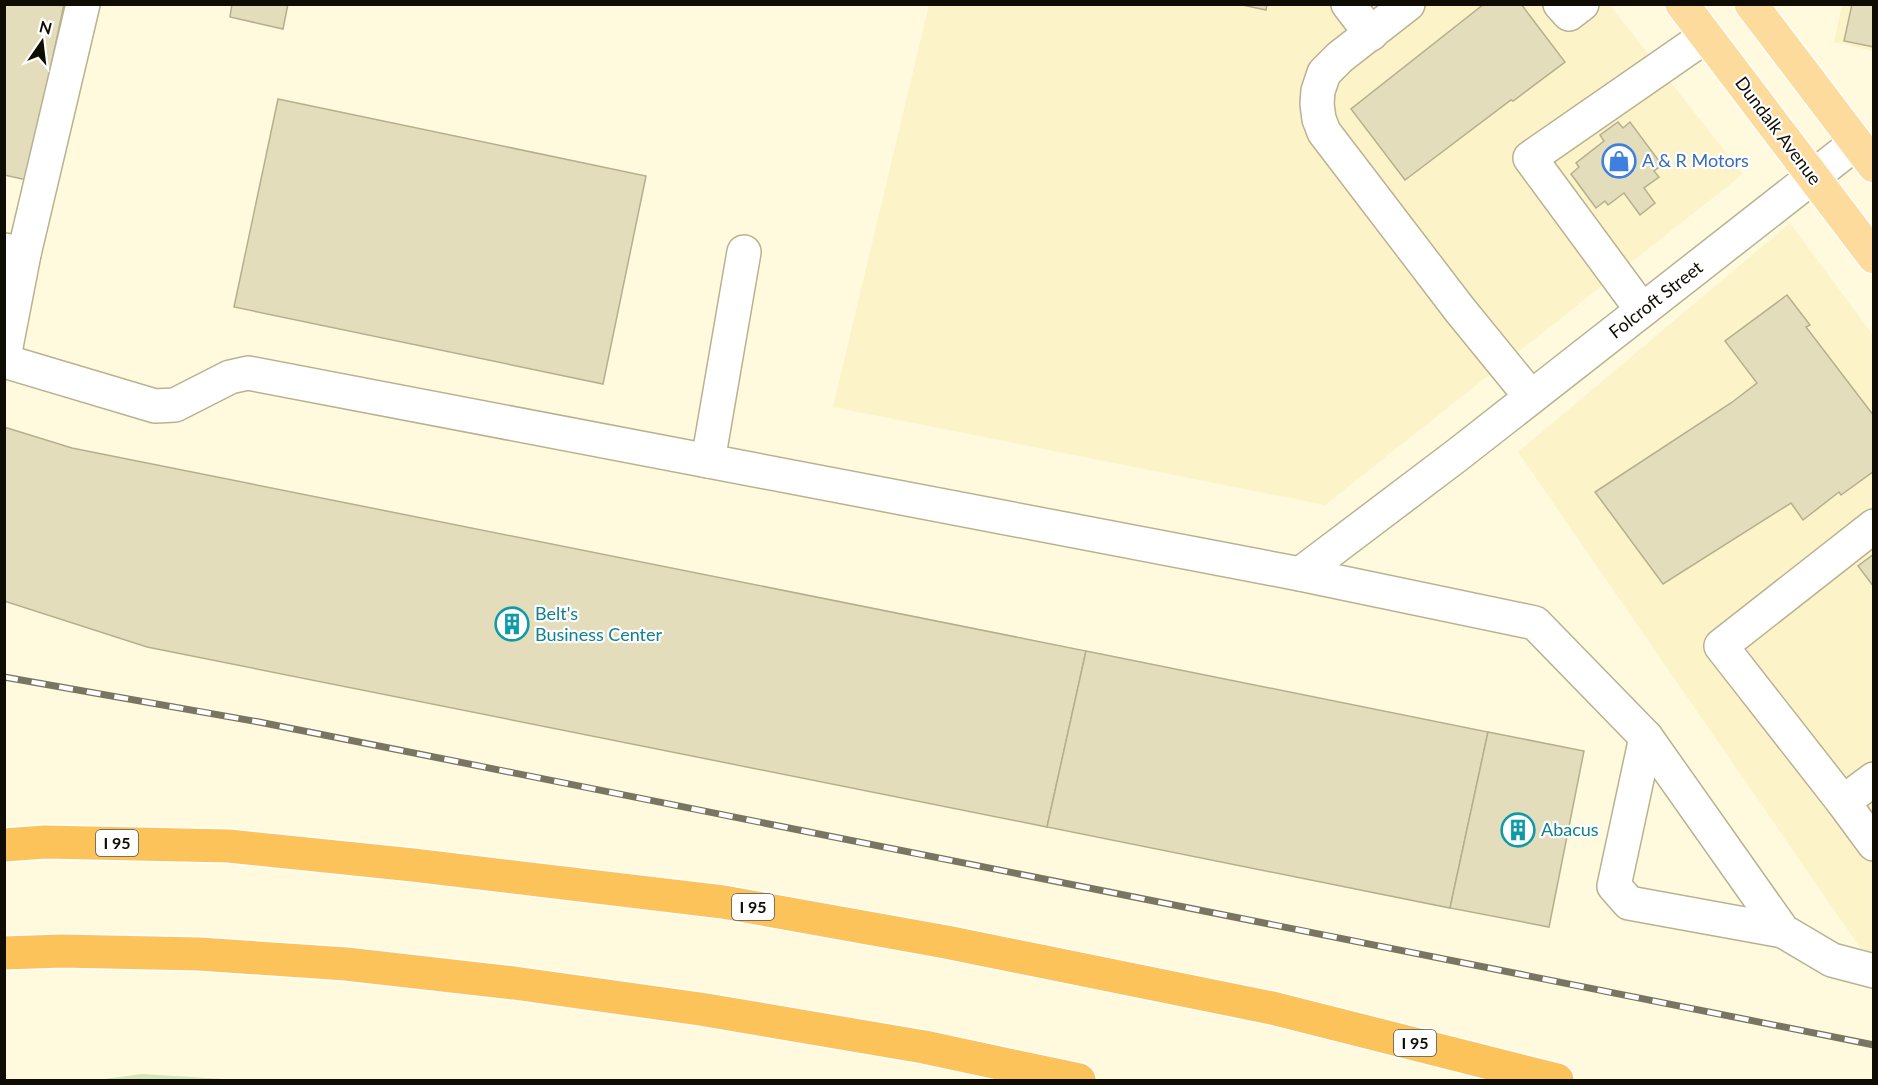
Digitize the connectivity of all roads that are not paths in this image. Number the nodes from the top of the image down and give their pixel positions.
1 (83, 4) edge
2 (1348, 4) edge
3 (1408, 4) edge
4 (1560, 4) edge
5 (1582, 4) edge
6 (1682, 4) edge
7 (1751, 4) edge
8 (1371, 34) junction
9 (1706, 36) junction
10 (1864, 155) edge
11 (1813, 177) junction
12 (14, 252) edge
13 (744, 252) dead end
14 (1874, 257) edge
15 (1642, 310) junction
16 (4, 359) edge
17 (1531, 397) junction
18 (708, 461) junction
19 (1874, 526) edge
20 (1300, 574) junction
21 (1646, 737) junction
22 (1874, 779) edge
23 (1843, 802) junction
24 (4, 844) edge
25 (1874, 844) edge
26 (1783, 931) junction
27 (4, 953) edge
28 (1874, 971) edge
29 (700, 1009) junction
30 (971, 1080) edge
31 (1078, 1080) edge
32 (1557, 1080) edge

1 - 12 street
2 - 8 street
3 - 8 street
4 - 5 street
6 - 9 main road, Dundalk Avenue
7 - 10 main road
8 - 17 street
9 - 11 main road, Dundalk Avenue
9 - 15 street
10 - 11 street, Folcroft Street
11 - 14 main road, Dundalk Avenue
11 - 15 street, Folcroft Street
12 - 16 street
13 - 18 street
15 - 17 street, Folcroft Street
16 - 18 street
17 - 20 street, Folcroft Street
18 - 20 street
19 - 23 street
20 - 21 street
21 - 26 street
21 - 26 street
22 - 23 street
23 - 25 street
24 - 32 highway, I 95
26 - 28 street
27 - 29 highway
29 - 30 highway
29 - 31 highway

